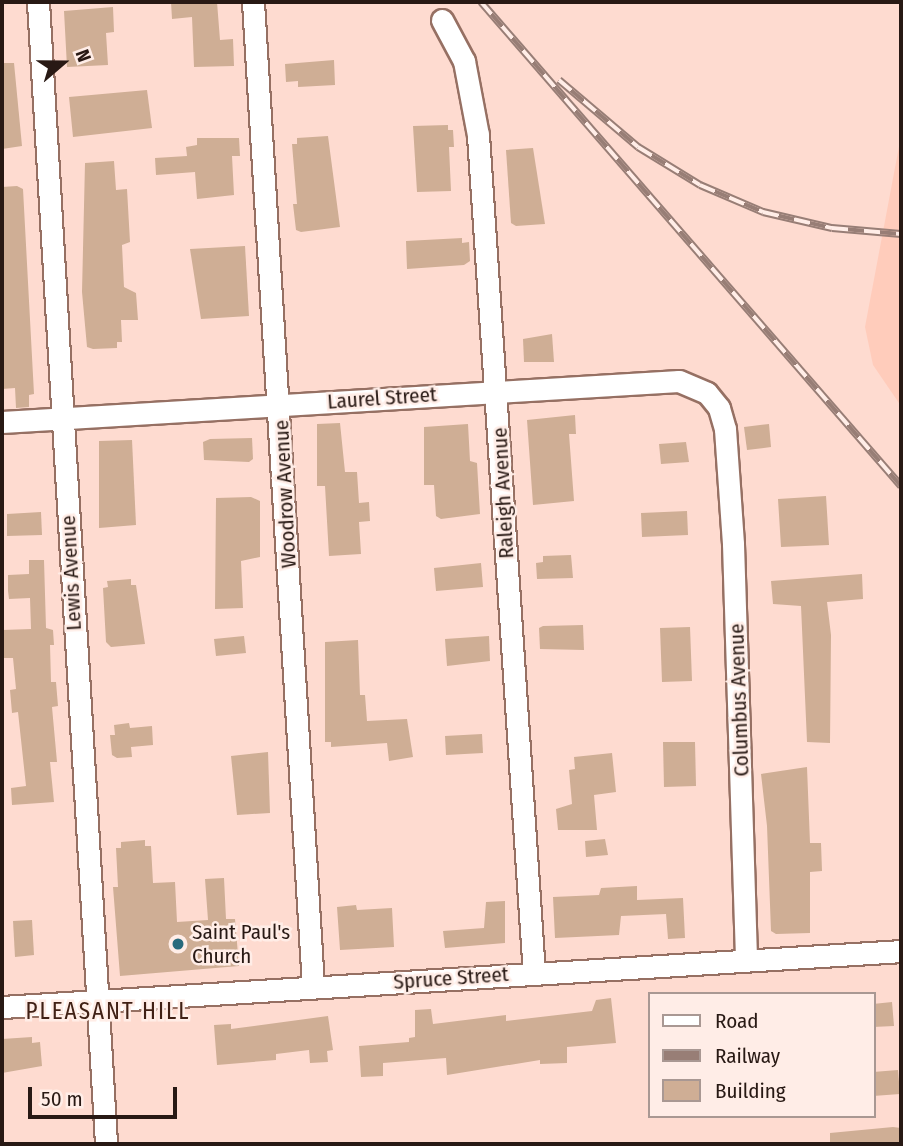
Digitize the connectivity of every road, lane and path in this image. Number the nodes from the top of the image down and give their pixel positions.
1 (38, 2) edge
2 (253, 2) edge
3 (442, 20) dead end
4 (497, 391) junction
5 (279, 405) junction
6 (63, 419) junction
7 (2, 422) edge
8 (726, 441) joint
9 (901, 951) edge
10 (746, 960) junction
11 (534, 973) junction
12 (313, 987) junction
13 (97, 1001) junction
14 (2, 1007) edge
15 (106, 1144) edge

1 - 6 street, Lewis Avenue
2 - 5 street, Woodrow Avenue
3 - 4 street, Raleigh Avenue
4 - 5 street, Laurel Street
4 - 8 street, Laurel Street
4 - 11 street, Raleigh Avenue
5 - 6 street, Laurel Street
5 - 12 street, Woodrow Avenue
6 - 7 street, Laurel Street
6 - 13 street, Lewis Avenue
8 - 10 street, Columbus Avenue
9 - 10 street, Spruce Street
10 - 11 street, Spruce Street
11 - 12 street, Spruce Street
12 - 13 street, Spruce Street
13 - 14 street, Spruce Street
13 - 15 street, Lewis Avenue

